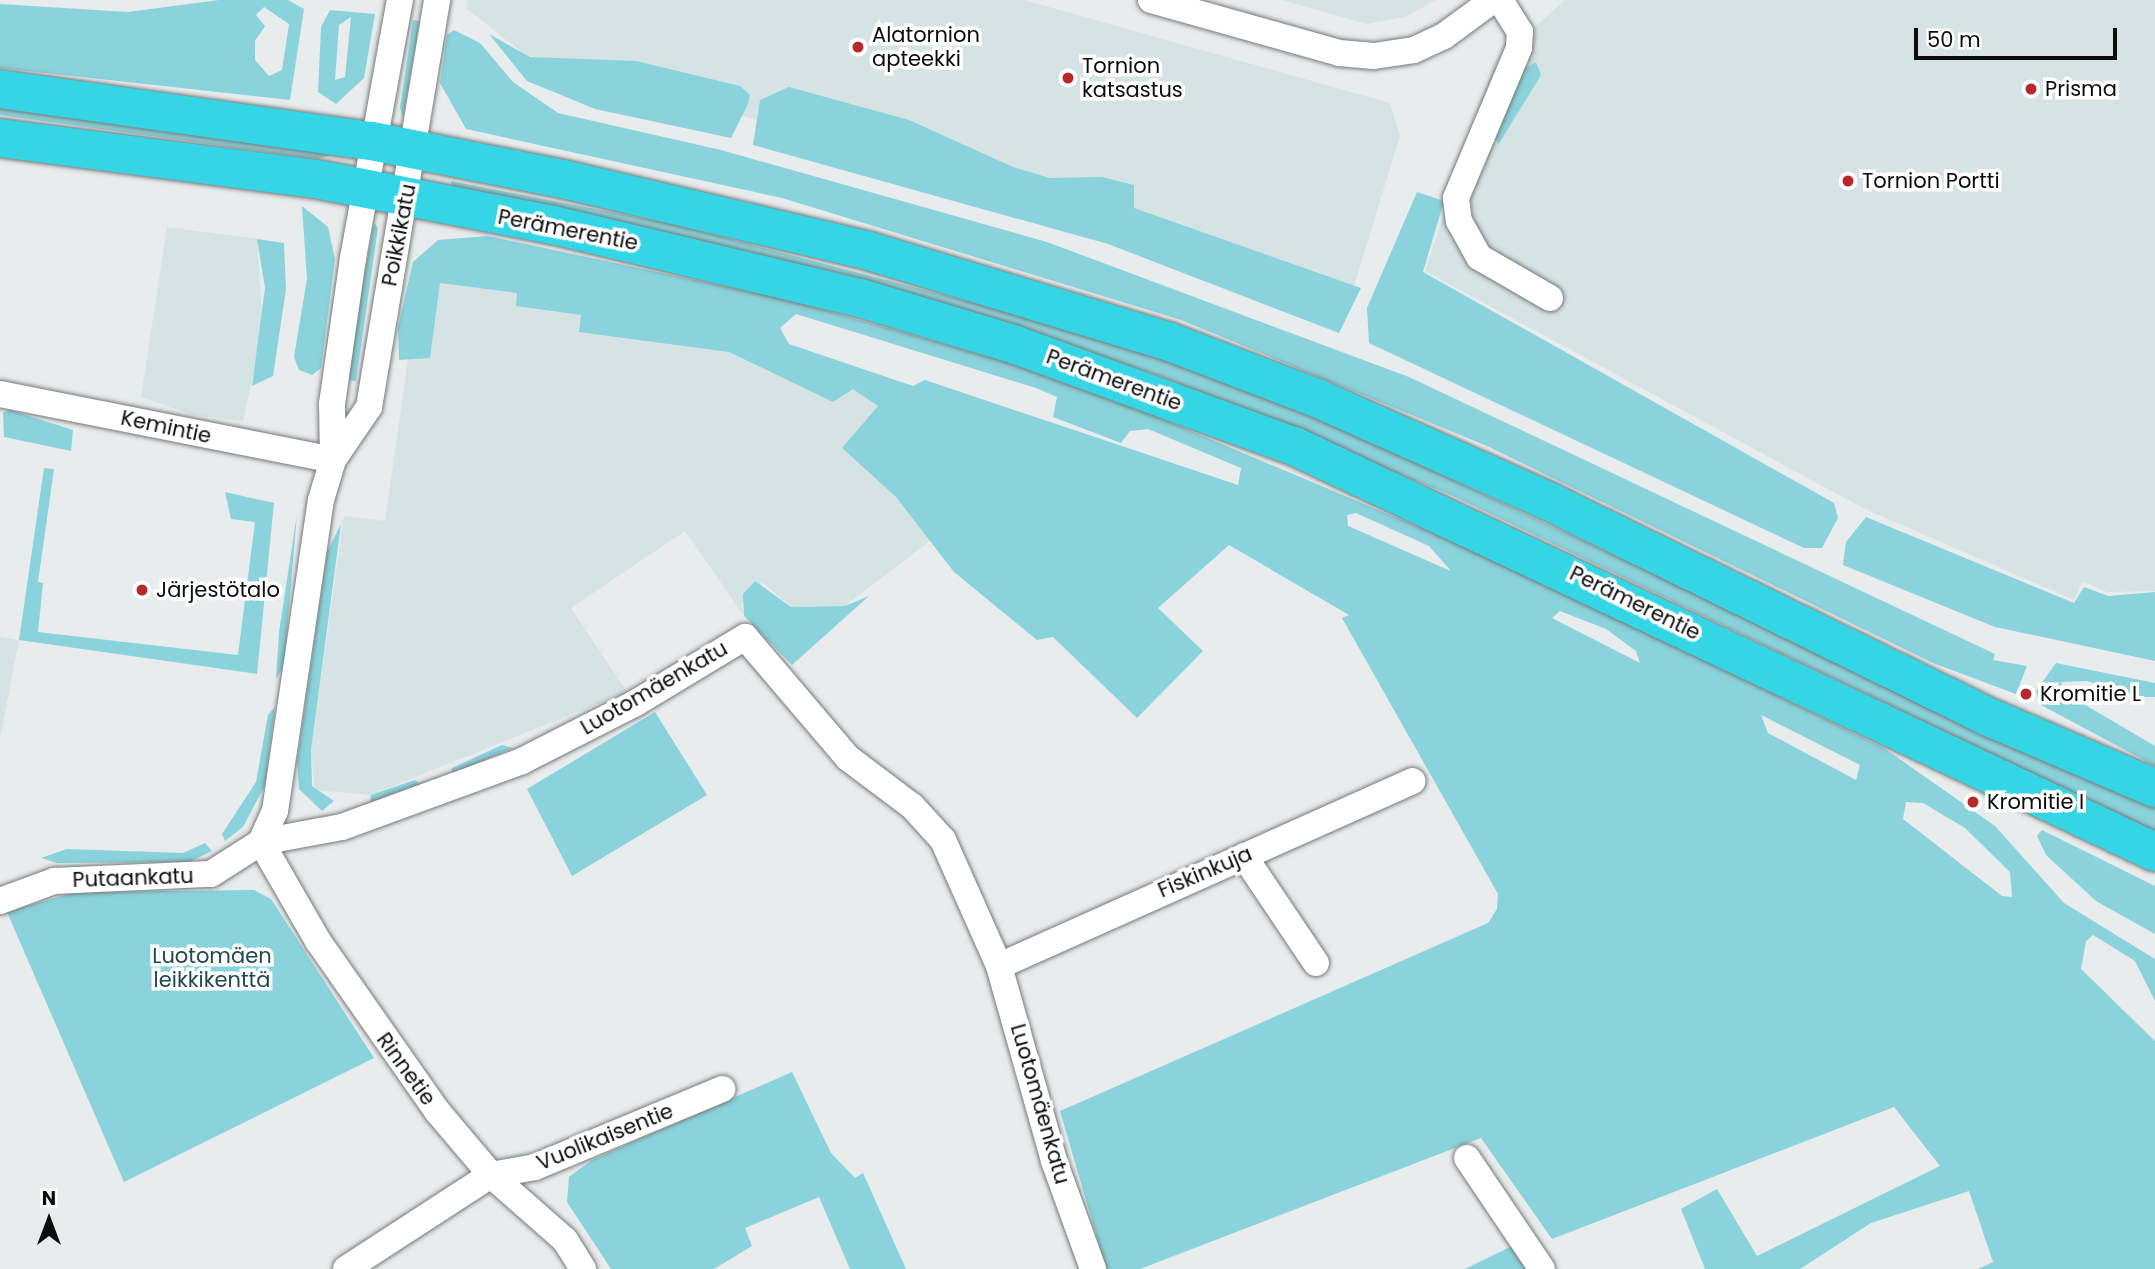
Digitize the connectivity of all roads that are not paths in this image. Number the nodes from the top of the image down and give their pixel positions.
1 (400, 0) edge
2 (437, 0) edge
3 (1151, 0) edge
4 (1493, 0) edge
5 (1500, 0) edge
6 (0, 89) edge
7 (0, 138) edge
8 (372, 141) junction
9 (415, 149) junction
10 (365, 191) junction
11 (406, 199) junction
12 (1550, 298) dead end
13 (0, 394) edge
14 (332, 460) junction
15 (1413, 781) dead end
16 (2155, 788) edge
17 (261, 842) junction
18 (2155, 852) edge
19 (1244, 856) junction
20 (0, 901) edge
21 (1316, 963) dead end
22 (999, 966) junction
23 (722, 1089) dead end
24 (1467, 1158) dead end
25 (491, 1175) junction
26 (345, 1269) edge
27 (583, 1269) edge
28 (1093, 1269) edge
29 (1542, 1269) edge

1 - 8 street, Poikkikatu
2 - 9 street, Poikkikatu
3 - 4 street
5 - 12 street
6 - 8 highway
7 - 10 highway, Perämerentie
8 - 9 highway
8 - 10 street, Poikkikatu
9 - 11 street, Poikkikatu
9 - 16 highway
10 - 11 highway, Perämerentie
10 - 14 street, Poikkikatu
11 - 14 street, Poikkikatu
11 - 18 highway, Perämerentie
13 - 14 street, Kemintie
14 - 17 street, Poikkikatu
15 - 19 street, Fiskinkuja
17 - 20 street, Putaankatu
17 - 22 street, Luotomäenkatu
17 - 25 street, Rinnetie
19 - 21 street
19 - 22 street, Fiskinkuja
22 - 28 street, Luotomäenkatu
23 - 25 street, Vuolikaisentie
24 - 29 street
25 - 26 street, Vuolikaisentie
25 - 27 street, Rinnetie

